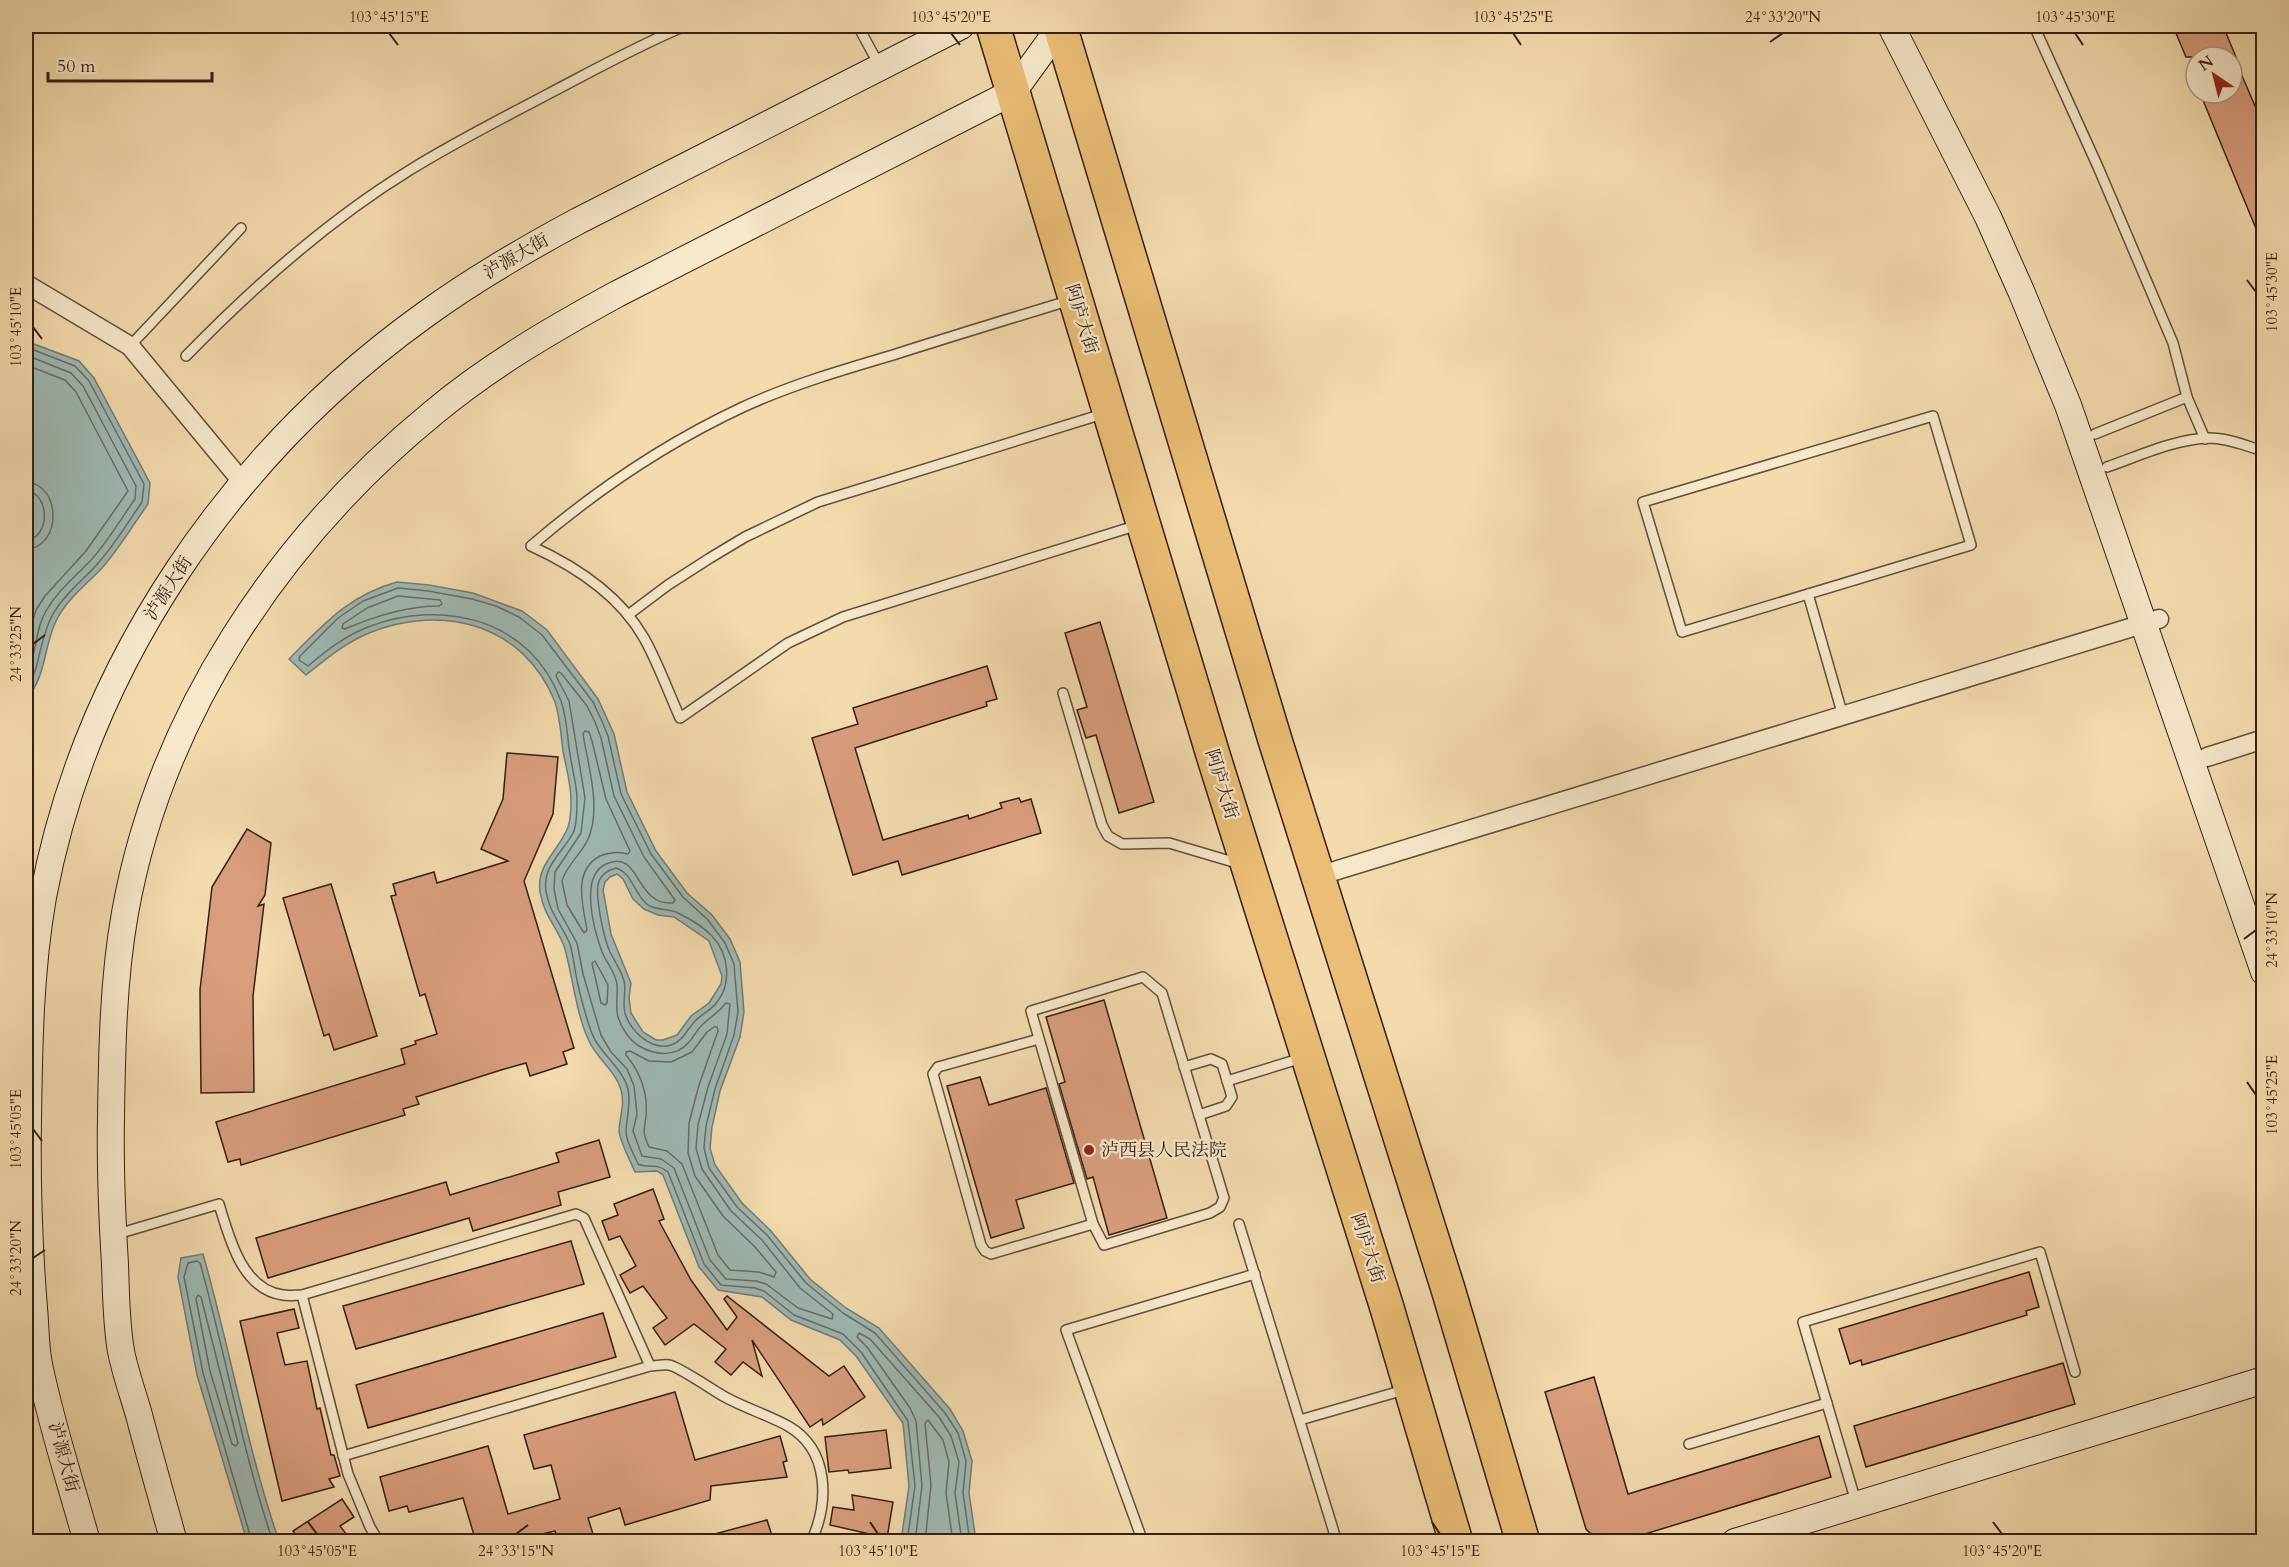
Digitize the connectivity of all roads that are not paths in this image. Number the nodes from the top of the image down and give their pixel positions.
1 (684, 26) edge
2 (858, 26) edge
3 (962, 26) edge
4 (993, 26) edge
5 (1060, 26) edge
6 (1891, 26) edge
7 (1909, 26) edge
8 (2034, 26) edge
9 (2259, 26) edge
10 (2264, 38) edge
11 (880, 67) junction
12 (1013, 92) junction
13 (241, 228) dead end
14 (26, 284) edge
15 (1076, 299) junction
16 (130, 346) junction
17 (186, 356) dead end
18 (2187, 398) junction
19 (1110, 412) junction
20 (2095, 434) junction
21 (2205, 439) junction
22 (2264, 451) edge
23 (2107, 467) junction
24 (244, 484) junction
25 (1143, 523) junction
26 (1808, 594) junction
27 (628, 615) junction
28 (2151, 622) junction
29 (1064, 693) dead end
30 (1843, 716) junction
31 (2264, 739) edge
32 (2207, 758) junction
33 (1248, 867) junction
34 (1318, 876) junction
35 (2264, 923) edge
36 (31, 937) edge
37 (2264, 972) edge
38 (1039, 1039) junction
39 (1308, 1056) junction
40 (1184, 1067) junction
41 (1227, 1081) junction
42 (1199, 1115) junction
43 (1093, 1224) junction
44 (1239, 1224) dead end
45 (113, 1235) junction
46 (1255, 1274) junction
47 (302, 1295) junction
48 (650, 1366) junction
49 (2075, 1372) dead end
50 (2264, 1380) edge
51 (1410, 1388) junction
52 (1827, 1403) junction
53 (1300, 1420) junction
54 (1689, 1444) dead end
55 (343, 1456) junction
56 (1857, 1504) junction
57 (87, 1542) edge
58 (174, 1542) edge
59 (379, 1542) edge
60 (811, 1542) edge
61 (1143, 1542) edge
62 (1337, 1542) edge
63 (1456, 1542) edge
64 (1523, 1542) edge
65 (1736, 1542) edge

1 - 17 lane
2 - 11 lane
3 - 11 main road, 泸源大街
4 - 12 highway, 阿庐大街
5 - 12 main road
5 - 34 highway
6 - 28 main road
7 - 20 main road
8 - 18 lane
9 - 10 lane
11 - 24 main road, 泸源大街
12 - 15 highway, 阿庐大街
12 - 45 main road
13 - 16 lane
14 - 16 street
15 - 19 highway, 阿庐大街
15 - 27 lane
16 - 24 street
18 - 20 lane
18 - 21 lane
19 - 25 highway, 阿庐大街
19 - 27 lane
20 - 23 main road
21 - 22 lane
21 - 23 lane
23 - 28 main road
24 - 36 main road, 泸源大街
25 - 27 lane
25 - 33 highway, 阿庐大街
26 - 26 lane
26 - 30 lane
28 - 30 street
28 - 32 main road
28 - 37 main road
29 - 33 lane
30 - 34 street
31 - 32 street
32 - 35 main road
33 - 39 highway, 阿庐大街
34 - 64 highway
36 - 57 main road, 泸源大街
38 - 40 lane
38 - 43 lane
38 - 43 lane
39 - 41 lane
39 - 51 highway, 阿庐大街
40 - 41 lane
40 - 42 lane
41 - 42 lane
42 - 43 lane
44 - 46 lane
45 - 47 lane
45 - 58 main road
46 - 53 lane
46 - 61 lane
47 - 48 lane
47 - 55 lane
48 - 55 lane
48 - 60 lane
49 - 52 lane
50 - 56 main road
51 - 53 lane
51 - 63 highway, 阿庐大街
52 - 54 lane
52 - 56 lane
53 - 62 lane
55 - 59 lane
56 - 65 main road

